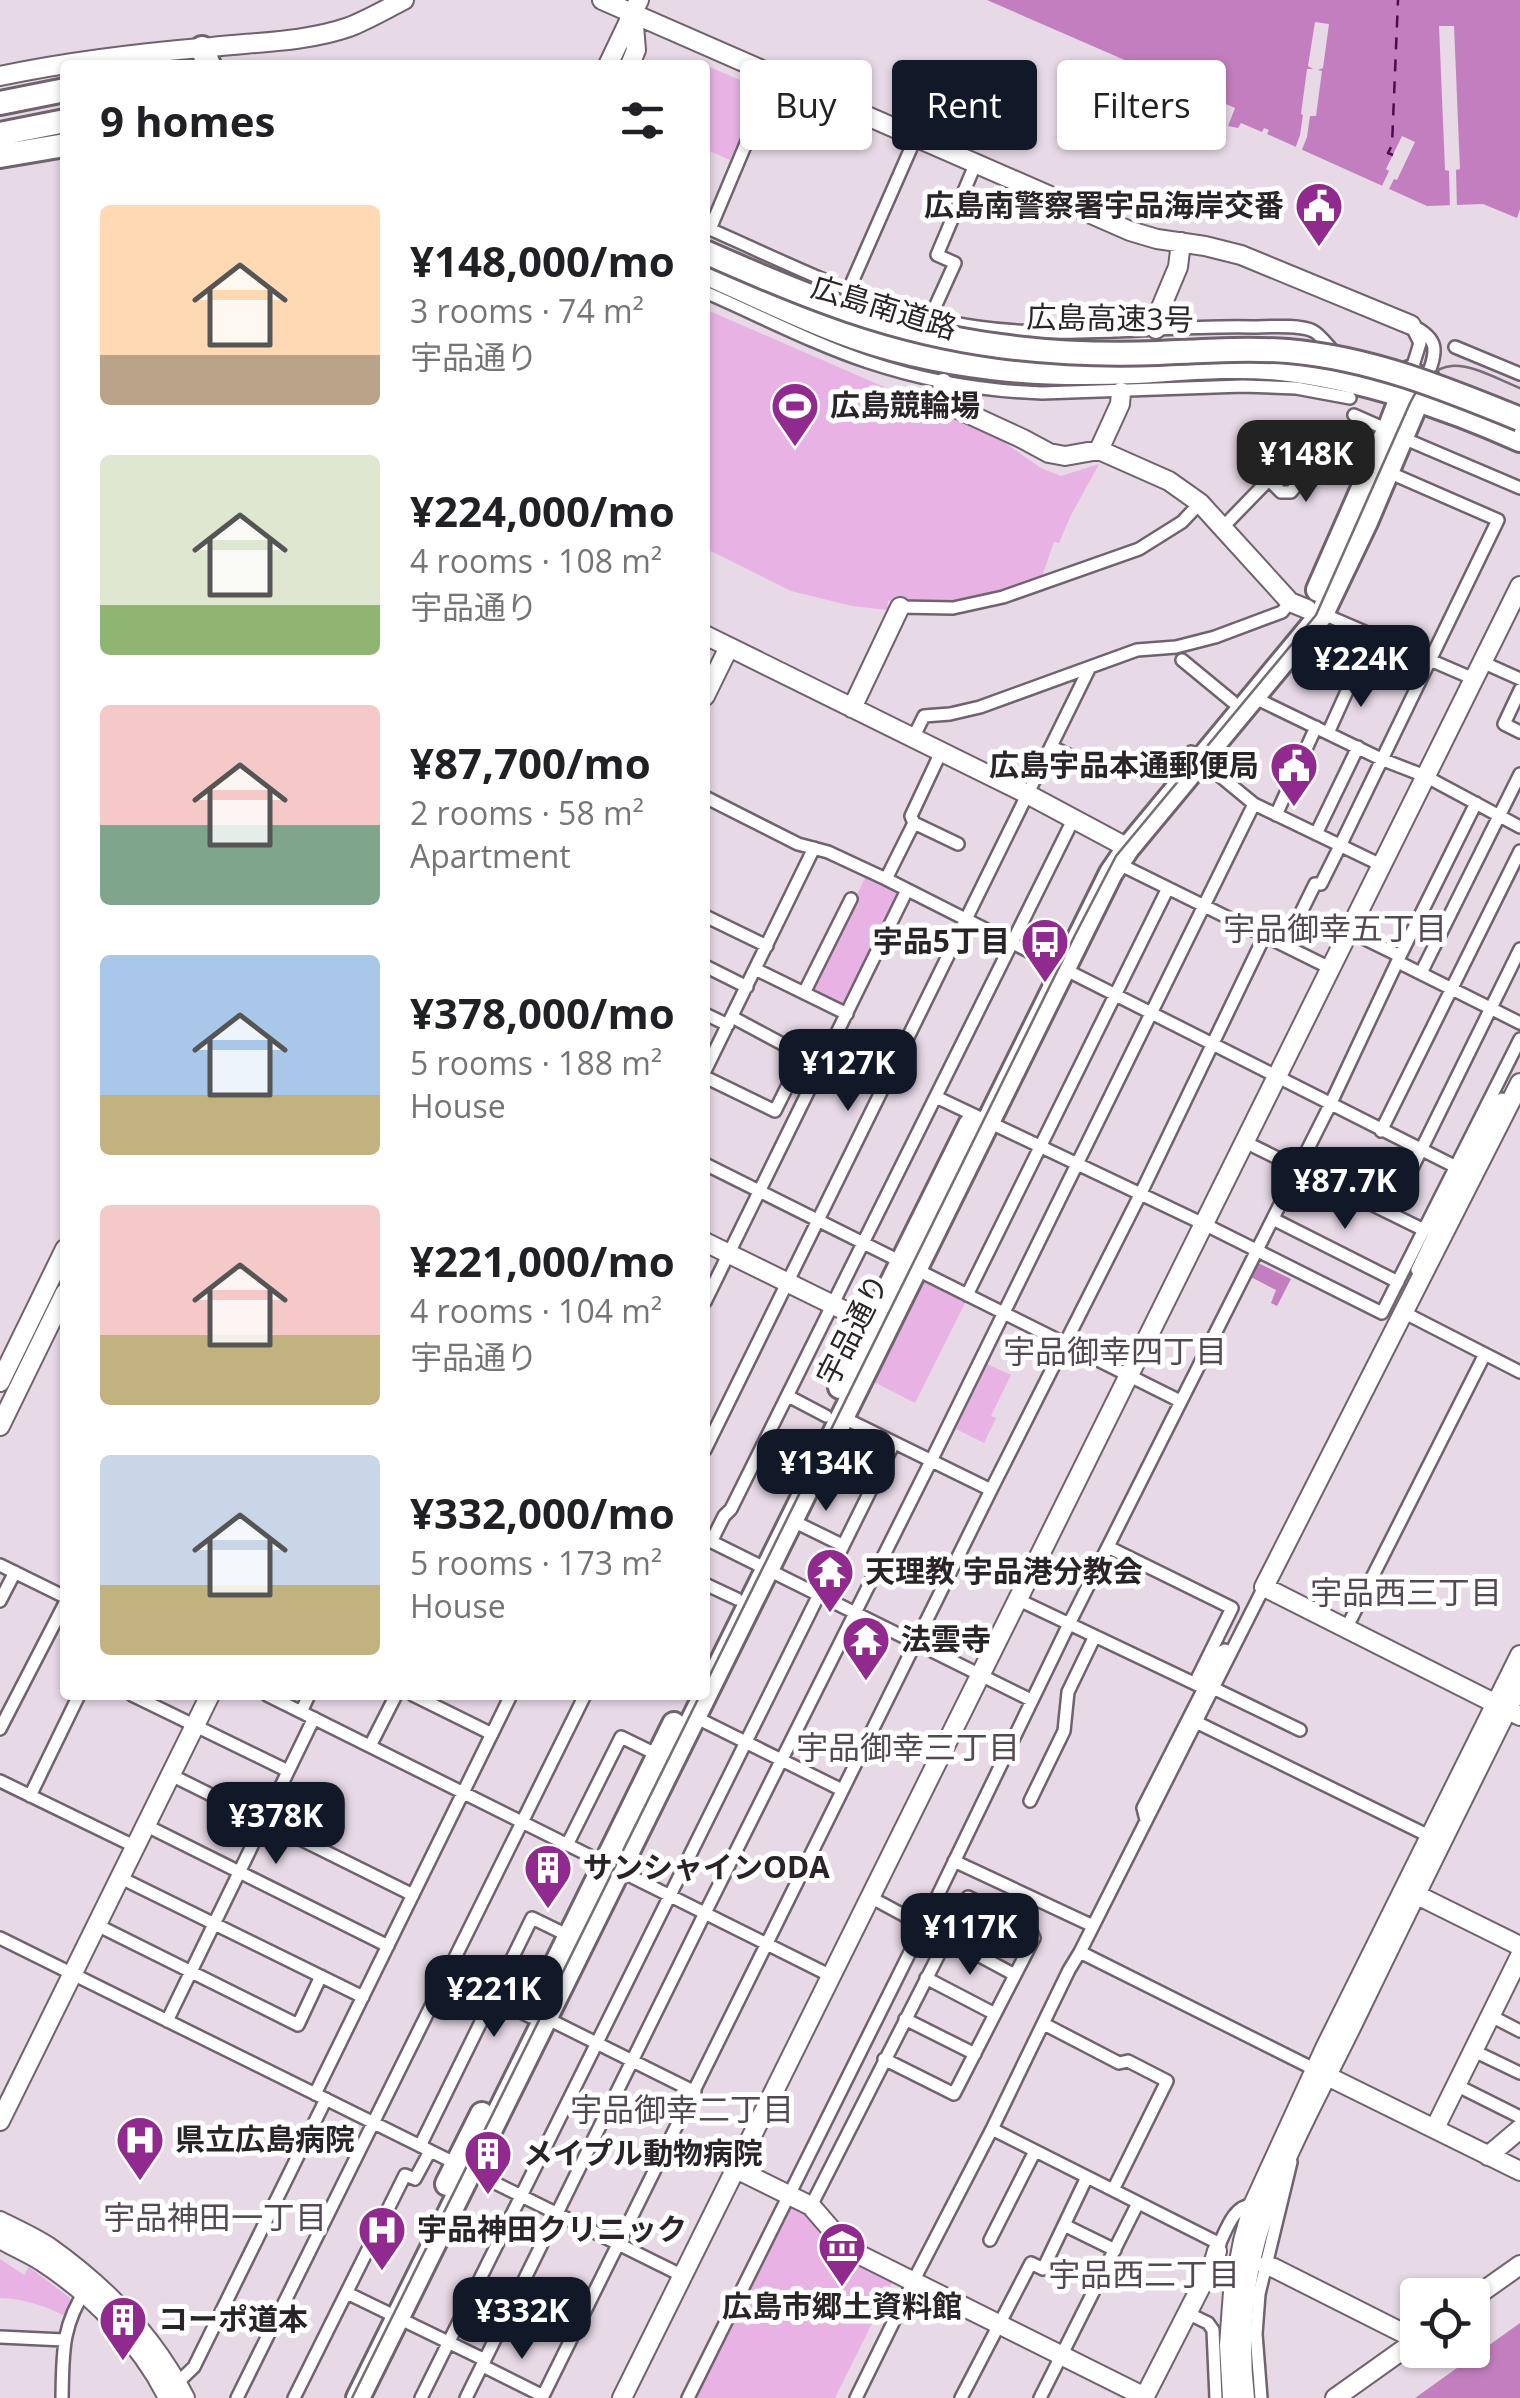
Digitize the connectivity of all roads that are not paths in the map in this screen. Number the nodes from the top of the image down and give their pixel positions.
1 (404, 0) edge
2 (602, 0) edge
3 (636, 7) edge
4 (205, 56) edge
5 (124, 60) edge
6 (610, 60) edge
7 (632, 60) edge
8 (740, 60) edge
9 (60, 66) edge
10 (0, 76) edge
11 (60, 91) edge
12 (0, 104) edge
13 (60, 106) edge
14 (0, 117) edge
15 (60, 122) edge
16 (0, 134) edge
17 (60, 134) edge
18 (0, 146) edge
19 (60, 146) edge
20 (743, 150) edge
21 (911, 150) edge
22 (941, 150) edge
23 (0, 156) edge
24 (975, 165) junction
25 (710, 229) edge
26 (710, 240) edge
27 (710, 240) edge
28 (1181, 242) junction
29 (790, 272) junction
30 (710, 275) edge
31 (849, 289) junction
32 (710, 294) edge
33 (930, 318) junction
34 (1411, 325) joint
35 (1156, 329) junction
36 (1061, 340) junction
37 (1455, 347) dead end
38 (1334, 352) junction
39 (1042, 373) junction
40 (1520, 374) edge
41 (1419, 375) junction
42 (1304, 381) junction
43 (943, 383) junction
44 (1122, 392) junction
45 (1073, 393) junction
46 (1350, 398) dead end
47 (1409, 399) junction
48 (1354, 415) dead end
49 (1520, 416) edge
50 (1395, 434) junction
51 (1520, 440) edge
52 (1314, 445) junction
53 (1099, 450) junction
54 (1380, 470) junction
55 (1269, 480) junction
56 (1520, 488) edge
57 (1200, 504) junction
58 (1222, 528) junction
59 (1520, 586) edge
60 (900, 607) joint
61 (1306, 608) junction
62 (710, 638) edge
63 (730, 648) junction
64 (1182, 660) dead end
65 (1429, 660) junction
66 (1090, 667) junction
67 (1357, 670) dead end
68 (1478, 670) junction
69 (1520, 679) edge
70 (710, 686) edge
71 (1520, 690) edge
72 (1244, 700) junction
73 (852, 708) junction
74 (1322, 730) junction
75 (1520, 732) edge
76 (913, 738) junction
77 (1052, 747) junction
78 (1358, 747) junction
79 (941, 752) junction
80 (1197, 756) junction
81 (1381, 758) junction
82 (1099, 770) dead end
83 (1520, 774) edge
84 (1426, 776) junction
85 (1029, 796) junction
86 (710, 800) edge
87 (1476, 802) junction
88 (1254, 804) junction
89 (1276, 815) junction
90 (1500, 815) junction
91 (1074, 818) junction
92 (914, 824) junction
93 (1520, 826) edge
94 (1316, 834) junction
95 (958, 844) dead end
96 (1340, 846) junction
97 (814, 848) junction
98 (1520, 850) edge
99 (1121, 851) junction
100 (1381, 866) junction
101 (886, 879) junction
102 (1168, 888) junction
103 (907, 890) junction
104 (851, 899) dead end
105 (1205, 906) junction
106 (710, 918) edge
107 (968, 920) junction
108 (1349, 931) junction
109 (1266, 936) junction
110 (1013, 942) junction
111 (1286, 945) junction
112 (767, 946) junction
113 (1520, 949) edge
114 (1399, 959) junction
115 (1058, 965) junction
116 (710, 968) edge
117 (1330, 968) junction
118 (756, 969) junction
119 (1421, 973) junction
120 (747, 987) junction
121 (1451, 988) junction
122 (804, 993) junction
123 (1116, 994) junction
124 (1490, 1008) junction
125 (1152, 1012) junction
126 (847, 1014) junction
127 (710, 1015) edge
128 (730, 1021) junction
129 (1520, 1024) edge
130 (1520, 1039) edge
131 (1214, 1044) junction
132 (710, 1060) edge
133 (710, 1071) edge
134 (1276, 1078) junction
135 (1520, 1080) edge
136 (936, 1096) junction
137 (1330, 1105) junction
138 (982, 1117) junction
139 (1381, 1131) junction
140 (1244, 1142) junction
141 (1041, 1147) junction
142 (1421, 1150) junction
143 (1077, 1164) junction
144 (710, 1166) edge
145 (1298, 1168) junction
146 (1460, 1169) junction
147 (761, 1192) junction
148 (1140, 1195) junction
149 (1390, 1213) junction
150 (1273, 1218) junction
151 (818, 1221) junction
152 (1204, 1224) junction
153 (1424, 1230) junction
154 (863, 1243) junction
155 (710, 1245) edge
156 (1256, 1251) junction
157 (728, 1254) junction
158 (60, 1260) edge
159 (909, 1266) junction
160 (788, 1283) junction
161 (1407, 1284) junction
162 (710, 1292) edge
163 (967, 1295) junction
164 (60, 1303) edge
165 (832, 1306) junction
166 (1403, 1312) junction
167 (1004, 1314) junction
168 (878, 1327) junction
169 (1065, 1344) junction
170 (1484, 1354) junction
171 (1520, 1372) edge
172 (1130, 1376) junction
173 (0, 1382) edge
174 (788, 1396) junction
175 (1180, 1401) junction
176 (834, 1416) junction
177 (0, 1426) edge
178 (710, 1440) edge
179 (894, 1443) junction
180 (931, 1461) junction
181 (991, 1490) junction
182 (791, 1520) junction
183 (710, 1537) edge
184 (710, 1541) edge
185 (842, 1545) junction
186 (1108, 1547) junction
187 (0, 1565) edge
188 (761, 1565) junction
189 (14, 1572) junction
190 (710, 1586) edge
191 (1264, 1587) junction
192 (818, 1594) junction
193 (60, 1597) edge
194 (737, 1599) junction
195 (1019, 1600) junction
196 (0, 1602) edge
197 (60, 1610) edge
198 (856, 1613) junction
199 (1069, 1624) junction
200 (1347, 1627) junction
201 (1095, 1636) junction
202 (915, 1643) junction
203 (710, 1653) edge
204 (1520, 1654) edge
205 (710, 1669) edge
206 (982, 1676) junction
207 (1520, 1684) edge
208 (1204, 1686) junction
209 (77, 1700) edge
210 (142, 1700) edge
211 (208, 1700) edge
212 (277, 1700) edge
213 (307, 1700) edge
214 (393, 1700) edge
215 (423, 1700) edge
216 (509, 1700) edge
217 (583, 1700) edge
218 (1032, 1700) junction
219 (692, 1706) edge
220 (1507, 1710) edge
221 (301, 1712) junction
222 (314, 1718) junction
223 (1196, 1722) junction
224 (195, 1725) junction
225 (0, 1729) edge
226 (1300, 1730) dead end
227 (492, 1734) junction
228 (745, 1742) junction
229 (370, 1746) junction
230 (658, 1756) junction
231 (782, 1760) junction
232 (288, 1772) junction
233 (171, 1775) junction
234 (0, 1781) edge
235 (842, 1790) junction
236 (462, 1792) junction
237 (30, 1796) junction
238 (1030, 1802) dead end
239 (264, 1820) junction
240 (1146, 1820) junction
241 (522, 1822) junction
242 (147, 1826) junction
243 (1429, 1836) junction
244 (568, 1845) junction
245 (136, 1847) junction
246 (954, 1861) junction
247 (612, 1868) junction
248 (239, 1872) junction
249 (120, 1878) junction
250 (1415, 1894) junction
251 (413, 1895) junction
252 (670, 1896) junction
253 (870, 1898) junction
254 (705, 1914) junction
255 (214, 1924) junction
256 (924, 1924) junction
257 (96, 1925) junction
258 (1093, 1926) junction
259 (569, 1936) junction
260 (947, 1937) junction
261 (0, 1938) edge
262 (768, 1944) junction
263 (388, 1946) junction
264 (1520, 1946) edge
265 (1080, 1952) junction
266 (1520, 1956) edge
267 (190, 1972) junction
268 (72, 1974) junction
269 (1016, 1974) junction
270 (321, 1976) junction
271 (831, 1976) junction
272 (926, 1978) junction
273 (1514, 1985) edge
274 (363, 1996) junction
275 (492, 1998) junction
276 (995, 2014) junction
277 (1491, 2016) junction
278 (538, 2018) junction
279 (905, 2019) junction
280 (167, 2020) junction
281 (1044, 2024) junction
282 (1520, 2031) edge
283 (597, 2044) junction
284 (1474, 2050) junction
285 (974, 2054) junction
286 (884, 2059) junction
287 (632, 2061) junction
288 (1321, 2072) junction
289 (1520, 2073) edge
290 (1456, 2085) junction
291 (694, 2092) junction
292 (320, 2096) junction
293 (1520, 2117) edge
294 (0, 2121) edge
295 (372, 2122) junction
296 (1435, 2128) junction
297 (992, 2129) junction
298 (1520, 2130) edge
299 (425, 2148) junction
300 (1293, 2148) junction
301 (1034, 2151) junction
302 (1488, 2156) junction
303 (464, 2168) junction
304 (736, 2169) junction
305 (1520, 2171) edge
306 (1086, 2177) junction
307 (1113, 2190) junction
308 (789, 2194) junction
309 (522, 2196) junction
310 (1138, 2203) junction
311 (1253, 2205) junction
312 (811, 2206) junction
313 (558, 2214) junction
314 (0, 2220) edge
315 (1064, 2224) junction
316 (0, 2239) edge
317 (990, 2240) dead end
318 (618, 2244) junction
319 (1218, 2247) junction
320 (1114, 2250) junction
321 (1520, 2265) edge
322 (1266, 2266) junction
323 (683, 2276) junction
324 (1241, 2279) junction
325 (1520, 2280) edge
326 (913, 2282) junction
327 (1490, 2286) edge
328 (88, 2287) junction
329 (346, 2293) junction
330 (1490, 2301) edge
331 (1187, 2313) junction
332 (391, 2315) junction
333 (1000, 2325) junction
334 (1400, 2336) edge
335 (0, 2337) edge
336 (64, 2340) junction
337 (449, 2343) junction
338 (1062, 2356) junction
339 (1400, 2358) edge
340 (1400, 2362) edge
341 (484, 2363) junction
342 (174, 2393) edge
343 (542, 2397) edge
344 (62, 2398) edge
345 (237, 2398) edge
346 (294, 2398) edge
347 (343, 2398) edge
348 (358, 2398) edge
349 (421, 2398) edge
350 (466, 2398) edge
351 (622, 2398) edge
352 (688, 2398) edge
353 (856, 2398) edge
354 (962, 2398) edge
355 (1040, 2398) edge
356 (1144, 2398) edge
357 (1216, 2398) edge
358 (1232, 2398) edge
359 (1245, 2398) edge
360 (1261, 2398) edge
361 (1335, 2398) edge
362 (1356, 2398) edge

1 - 4 street
2 - 3 street
3 - 6 street
3 - 7 street
3 - 8 street
4 - 5 street
9 - 10 street
11 - 12 highway
13 - 14 highway
15 - 16 highway
17 - 18 highway
19 - 23 highway
20 - 25 street
21 - 31 street
22 - 24 street
24 - 28 street
24 - 33 street
26 - 29 highway, 広島南道路
27 - 49 highway, 広島高速3号, bridge
28 - 34 street
28 - 35 street
29 - 31 street
29 - 36 highway, 広島南道路
30 - 39 highway, 広島南道路
31 - 33 street
32 - 43 street
33 - 36 street
34 - 41 street
35 - 36 street
35 - 38 street
36 - 38 highway, 広島南道路
37 - 40 street
38 - 41 highway, 広島南道路
39 - 42 highway, 広島南道路
39 - 45 street
41 - 47 highway, 宇品通り
41 - 49 highway, 広島南道路
42 - 44 street
42 - 46 street
42 - 47 highway, 広島南道路
43 - 45 street
43 - 53 street
44 - 45 street
44 - 53 street
47 - 50 highway, 宇品通り
47 - 51 highway, 広島南道路
48 - 50 street
50 - 54 highway, 宇品通り
50 - 56 street
52 - 54 street
52 - 55 street
52 - 55 street
53 - 57 street
54 - 61 highway, 宇品通り
54 - 65 street
55 - 58 street
57 - 58 street
57 - 60 street
58 - 61 street
59 - 68 street
60 - 73 street
61 - 65 street
61 - 66 street
61 - 72 highway, 宇品通り
62 - 63 street
63 - 70 street
63 - 73 street
64 - 72 street
65 - 68 street
65 - 81 street
66 - 76 street
66 - 77 street
67 - 74 street
68 - 69 street
68 - 84 street
71 - 75 street
72 - 74 street
72 - 80 highway, 宇品通り
73 - 76 street
74 - 78 street
74 - 89 street
76 - 79 street
77 - 82 street
77 - 85 street
78 - 81 street
78 - 94 street
79 - 85 street
79 - 92 street
80 - 88 street
80 - 99 highway, 宇品通り
81 - 84 street
81 - 96 street
83 - 90 street
84 - 87 street
84 - 100 street
85 - 91 street
85 - 107 street
86 - 97 street
87 - 90 street
87 - 114 street
88 - 89 street
88 - 105 street
89 - 94 street
90 - 93 street
90 - 119 street
91 - 99 street
91 - 110 street
92 - 95 street
92 - 101 street
94 - 96 street
96 - 100 street
96 - 111 street
97 - 101 street
97 - 112 street
98 - 121 street
99 - 102 street
99 - 115 highway, 宇品通り
100 - 108 street
101 - 103 street
102 - 105 street
102 - 123 street
103 - 107 street
103 - 126 street
104 - 122 street
105 - 109 street
105 - 125 street
106 - 112 street
107 - 110 street
107 - 151 street
108 - 114 street
108 - 117 street
109 - 111 street
109 - 131 street
110 - 115 street
110 - 136 street
111 - 117 street
112 - 118 street
113 - 124 street
114 - 119 street
114 - 137 street
115 - 123 street
115 - 138 highway, 宇品通り
116 - 120 street
117 - 134 street
118 - 120 street
118 - 122 street
119 - 121 street
120 - 128 street
121 - 124 street
121 - 139 street
122 - 126 street
123 - 125 street
123 - 141 street
124 - 129 street
124 - 142 street
125 - 131 street
125 - 143 street
126 - 147 street
127 - 128 street
128 - 132 street
128 - 133 street
130 - 146 street
131 - 134 street
131 - 148 street
134 - 137 street
134 - 140 street
135 - 146 street
135 - 161 street
136 - 138 street
136 - 154 street
137 - 139 street
137 - 145 street
138 - 141 street
138 - 159 highway, 宇品通り
139 - 142 street
140 - 145 street
140 - 152 street
141 - 143 street
141 - 163 street
142 - 146 street
142 - 149 street
143 - 148 street
143 - 167 street
144 - 147 street
145 - 149 street
145 - 150 street
146 - 153 street
146 - 161 street
147 - 151 street
147 - 157 street
148 - 152 street
148 - 169 street
149 - 153 street
150 - 156 street
150 - 161 street
151 - 154 street
151 - 160 street
152 - 156 street
152 - 172 street
153 - 161 street
154 - 159 street
154 - 165 street
155 - 157 street
156 - 161 street
156 - 175 street
157 - 160 street
157 - 162 street
158 - 173 street
159 - 163 street
159 - 168 highway, 宇品通り
160 - 165 street
160 - 178 street
161 - 166 street
163 - 167 street
164 - 177 street
165 - 168 street
165 - 174 street
166 - 170 street
166 - 191 street
167 - 169 street
167 - 180 street
168 - 176 highway, 宇品通り
169 - 172 street
169 - 181 street
170 - 171 street
170 - 200 street
172 - 175 street
172 - 195 street
174 - 176 street
174 - 183 street
175 - 186 street
176 - 179 street
176 - 182 highway, 宇品通り
176 - 188 highway, 宇品通り
179 - 180 street
179 - 185 street
180 - 181 street
180 - 198 street
181 - 202 street
182 - 185 street
182 - 188 highway, 宇品通り
184 - 188 street
185 - 192 street
186 - 199 street
186 - 208 street
187 - 189 street
188 - 192 street
188 - 194 highway, 宇品通り
188 - 205 highway, 宇品通り
189 - 193 street
189 - 196 street
190 - 194 street
191 - 200 street
191 - 208 street
192 - 198 street
192 - 228 street
194 - 203 highway, 宇品通り
195 - 199 street
195 - 206 street
197 - 225 street
198 - 202 street
198 - 231 street
199 - 201 street
199 - 218 street
200 - 220 street
201 - 208 street
201 - 238 street
202 - 206 street
202 - 235 street
204 - 220 street
206 - 218 street
206 - 253 street
207 - 220 street
208 - 223 street
208 - 226 street
208 - 240 street
209 - 237 street
210 - 224 street
211 - 224 street
212 - 221 street
213 - 221 street
214 - 229 street
215 - 227 street
216 - 227 street
217 - 241 street
218 - 246 street
219 - 228 street
219 - 230 highway, 宇品通り
219 - 247 highway, 宇品通り
220 - 243 street
220 - 250 street
221 - 222 street
222 - 229 street
222 - 232 street
223 - 240 street
223 - 243 street
224 - 232 street
224 - 233 street
227 - 236 street
228 - 231 street
228 - 252 street
229 - 236 street
230 - 244 street
230 - 247 highway, 宇品通り
231 - 235 street
231 - 254 street
232 - 239 street
233 - 239 street
233 - 242 street
234 - 237 street
235 - 262 street
236 - 241 street
236 - 251 street
237 - 245 street
239 - 248 street
239 - 251 street
240 - 258 street
241 - 244 street
241 - 295 street
242 - 245 street
242 - 248 street
243 - 288 street
244 - 247 street
245 - 249 street
246 - 256 street
246 - 258 street
247 - 252 street
247 - 259 highway, 宇品通り
247 - 278 highway, 宇品通り
248 - 255 street
248 - 263 street
249 - 255 street
249 - 257 street
250 - 264 street
250 - 288 street
251 - 263 street
252 - 254 street
252 - 283 street
253 - 256 street
253 - 271 street
254 - 262 street
254 - 287 street
255 - 267 street
255 - 270 street
256 - 260 street
256 - 308 street
257 - 267 street
257 - 268 street
258 - 265 street
259 - 275 street
259 - 278 highway, 宇品通り
260 - 269 street
260 - 269 street
260 - 272 street
261 - 268 street
262 - 271 street
262 - 291 street
263 - 274 street
265 - 281 street
265 - 288 street
266 - 273 street
267 - 270 street
267 - 280 street
268 - 280 street
268 - 294 street
269 - 276 street
270 - 274 street
271 - 304 street
272 - 276 street
272 - 279 street
273 - 277 street
274 - 292 street
275 - 278 street
275 - 299 street
276 - 285 street
277 - 282 street
277 - 284 street
278 - 283 street
278 - 303 highway, 宇品通り
279 - 285 street
279 - 286 street
280 - 292 street
281 - 297 street
281 - 307 street
283 - 287 street
283 - 309 street
284 - 289 street
284 - 290 street
285 - 286 street
286 - 312 street
287 - 291 street
287 - 313 street
288 - 296 street
288 - 300 street
288 - 311 street
290 - 293 street
290 - 296 street
291 - 318 street
292 - 295 street
292 - 342 street
295 - 299 street
295 - 345 street
296 - 302 street
297 - 301 street
297 - 326 street
298 - 302 street
299 - 303 street
299 - 329 street
300 - 322 street
300 - 324 street
301 - 306 street
301 - 317 street
302 - 305 street
303 - 309 street
303 - 332 highway, 宇品通り
304 - 308 street
304 - 323 street
306 - 307 street
306 - 315 street
307 - 310 street
308 - 312 street
308 - 352 street
309 - 313 street
309 - 337 street
310 - 319 street
310 - 320 street
311 - 319 street
311 - 324 street
312 - 326 street
313 - 318 street
313 - 341 street
314 - 328 street
315 - 320 street
315 - 333 street
316 - 328 street
318 - 323 street
318 - 343 street
319 - 331 street
320 - 338 street
321 - 327 street
322 - 334 street
322 - 360 street
323 - 351 street
324 - 358 street
324 - 359 street
325 - 330 street
326 - 333 street
326 - 353 street
328 - 336 street
328 - 342 street
329 - 332 street
329 - 346 street
331 - 356 street
331 - 357 street
332 - 337 street
332 - 347 highway, 宇品通り
332 - 348 highway, 宇品通り
333 - 338 street
333 - 354 street
335 - 336 street
336 - 344 street
337 - 341 street
337 - 349 street
338 - 355 street
338 - 356 street
339 - 361 street
340 - 362 street
341 - 343 street
341 - 350 street

